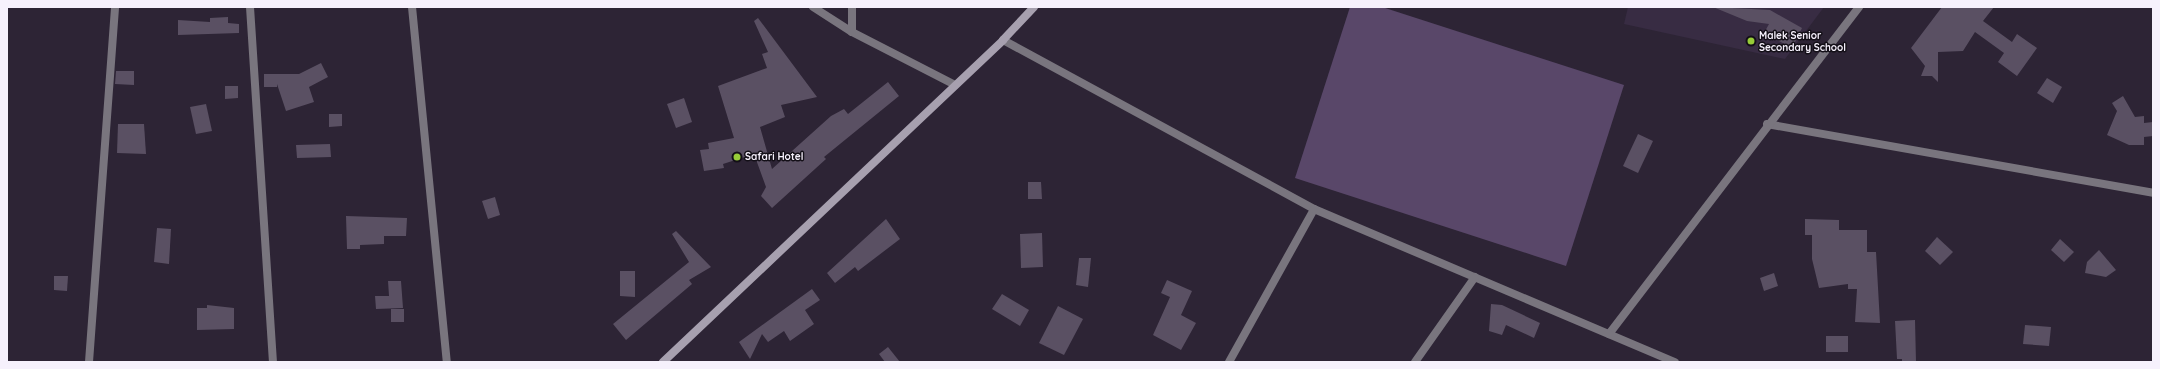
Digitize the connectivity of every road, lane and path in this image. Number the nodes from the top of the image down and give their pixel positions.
1 (115, 7) edge
2 (250, 7) edge
3 (412, 7) edge
4 (813, 7) edge
5 (852, 7) edge
6 (1034, 7) edge
7 (1859, 7) edge
8 (852, 32) junction
9 (1003, 40) junction
10 (955, 85) junction
11 (1767, 124) junction
12 (2153, 193) edge
13 (1314, 209) junction
14 (1475, 277) junction
15 (1609, 334) junction
16 (89, 362) edge
17 (273, 362) edge
18 (447, 362) edge
19 (663, 362) edge
20 (1229, 362) edge
21 (1415, 362) edge
22 (1675, 362) edge

1 - 16 street
2 - 17 street
3 - 18 street
4 - 8 street
5 - 8 street
6 - 9 street
7 - 11 street
8 - 10 street
9 - 10 street
9 - 13 street
10 - 19 street
11 - 12 street
11 - 15 street
13 - 14 street
13 - 20 street
14 - 15 street
14 - 21 street
15 - 22 street

